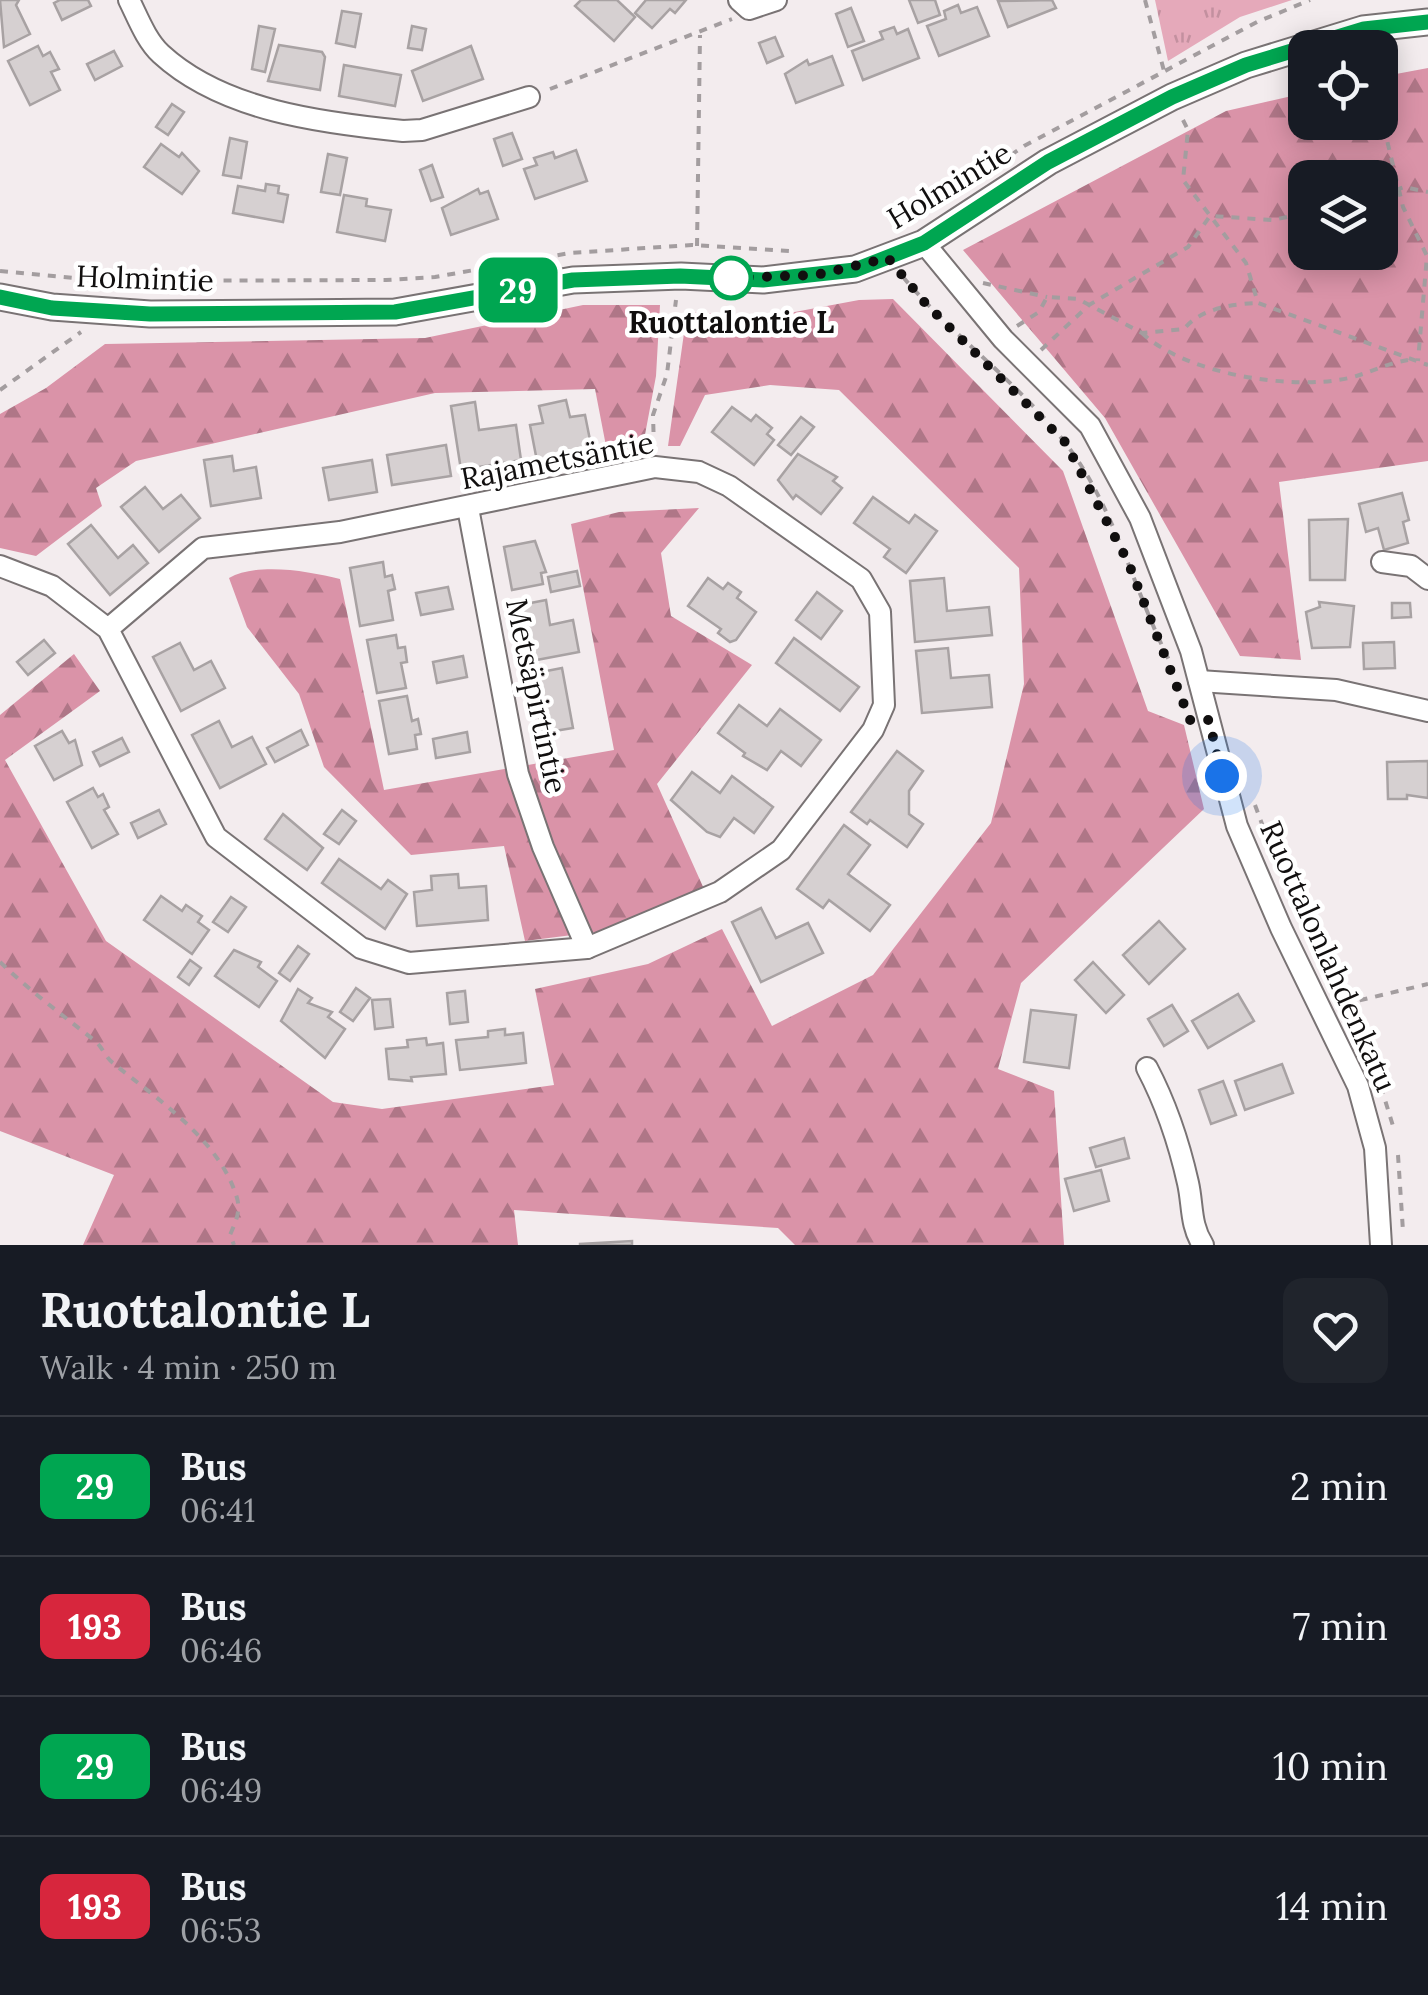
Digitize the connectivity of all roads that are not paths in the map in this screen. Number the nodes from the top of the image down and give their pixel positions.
1 (129, 0) edge
2 (776, 0) edge
3 (744, 5) edge
4 (1428, 22) edge
5 (528, 96) road end
6 (924, 243) junction
7 (0, 297) edge
8 (468, 508) junction
9 (1382, 562) dead end
10 (0, 566) edge
11 (1428, 580) edge
12 (108, 629) junction
13 (1199, 681) junction
14 (1428, 711) edge
15 (587, 948) junction
16 (1147, 1068) dead end
17 (1203, 1245) edge
18 (1381, 1245) edge

1 - 5 street
2 - 3 street
4 - 6 street, Holmintie
6 - 7 street, Holmintie
6 - 13 street, Ruottalonlahdenkatu
8 - 12 street, Rajametsäntie
8 - 15 street, Metsäpirtintie
8 - 15 street, Rajametsäntie
9 - 11 street
10 - 12 street, Rajametsäntie
12 - 15 street, Rajametsäntie
13 - 14 street
13 - 18 street, Ruottalonlahdenkatu
16 - 17 street

